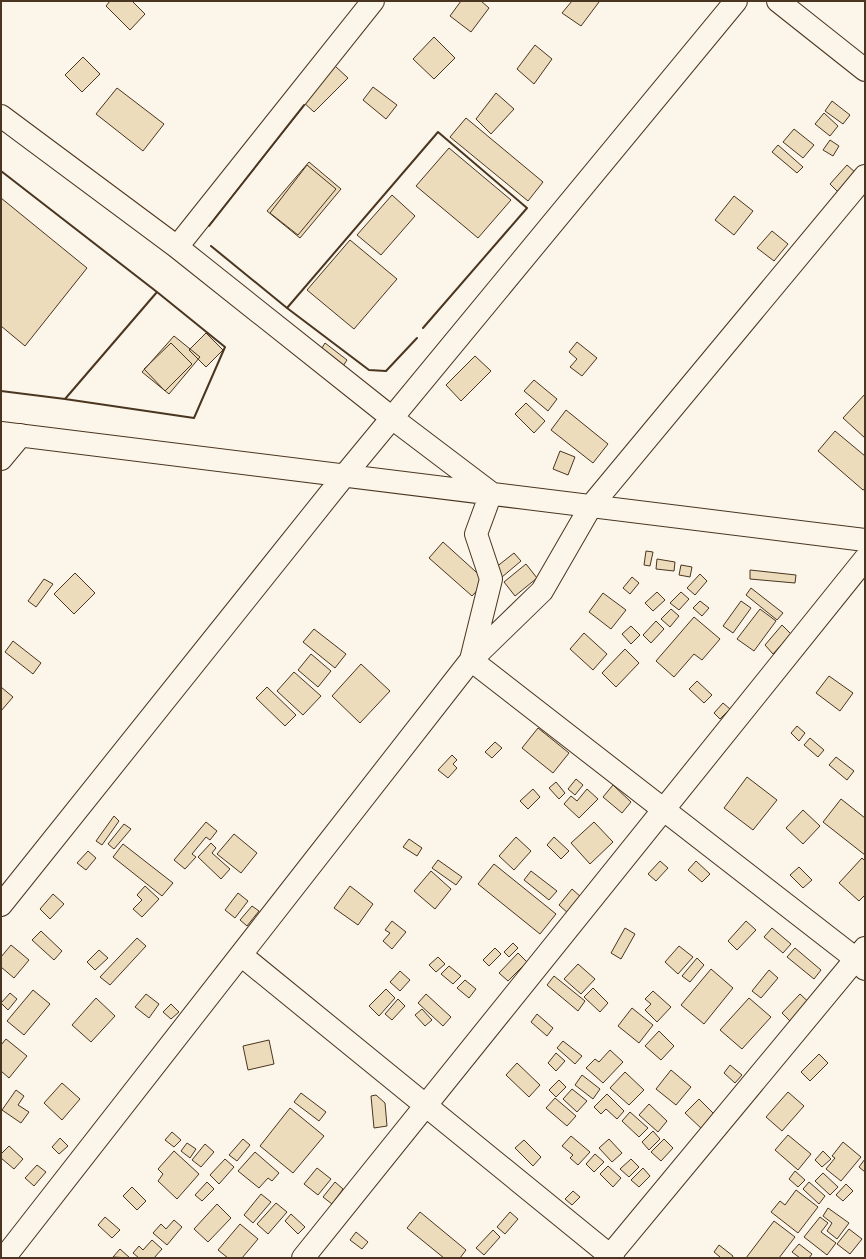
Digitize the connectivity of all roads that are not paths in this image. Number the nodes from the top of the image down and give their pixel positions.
1 (373, 1) edge
2 (736, 1) edge
3 (778, 1) edge
4 (865, 70) edge
5 (1, 116) edge
6 (865, 176) edge
7 (177, 247) junction
8 (392, 418) junction
9 (11, 434) edge
10 (1, 459) edge
11 (344, 476) junction
12 (491, 493) junction
13 (590, 506) junction
14 (865, 540) edge
15 (865, 558) edge
16 (471, 660) junction
17 (663, 810) junction
18 (1, 905) edge
19 (241, 955) junction
20 (862, 959) edge
21 (426, 1106) junction
22 (610, 1257) edge
23 (4, 1258) edge
24 (303, 1258) edge

1 - 7 street
2 - 8 street
3 - 4 street
5 - 7 street
6 - 13 street
7 - 8 street
8 - 11 street
8 - 12 street
9 - 10 street
9 - 11 street
11 - 12 street
11 - 18 street
12 - 13 street
12 - 16 street
13 - 14 street
13 - 16 street
15 - 17 street
16 - 17 street
16 - 19 street
17 - 20 street
17 - 21 street
19 - 21 street
19 - 23 street
20 - 22 street
21 - 22 street
21 - 24 street

